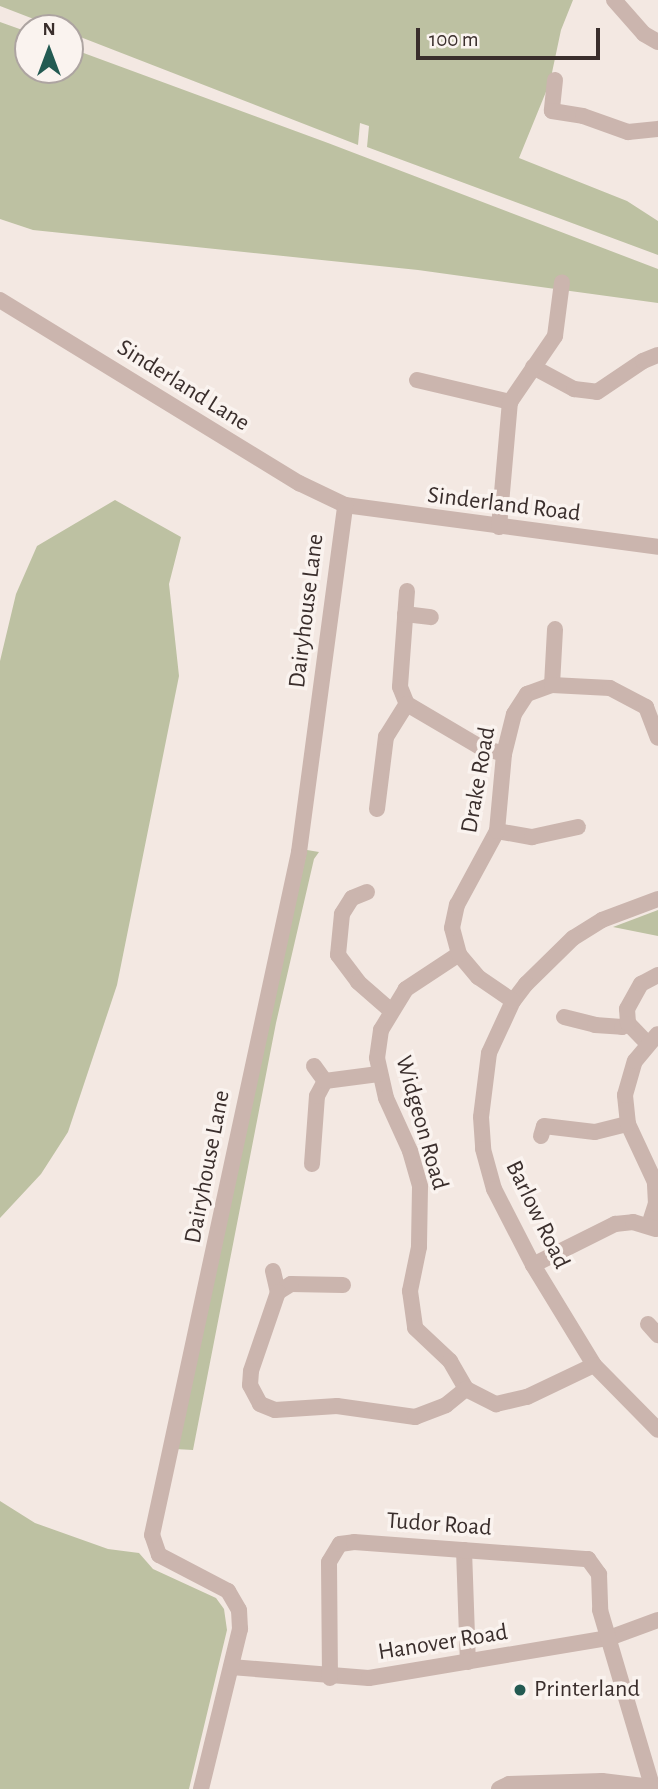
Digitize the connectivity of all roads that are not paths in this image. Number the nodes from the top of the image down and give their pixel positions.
1 (614, 0) edge
2 (658, 42) edge
3 (555, 80) dead end
4 (658, 129) edge
5 (562, 282) dead end
6 (0, 300) edge
7 (658, 355) edge
8 (533, 367) junction
9 (417, 379) dead end
10 (510, 402) junction
11 (345, 505) junction
12 (499, 527) junction
13 (658, 547) edge
14 (407, 591) dead end
15 (405, 614) junction
16 (431, 617) dead end
17 (555, 629) dead end
18 (552, 685) junction
19 (658, 695) edge
20 (407, 704) junction
21 (646, 707) junction
22 (658, 738) edge
23 (504, 754) junction
24 (377, 809) dead end
25 (578, 827) dead end
26 (497, 831) junction
27 (367, 892) dead end
28 (658, 899) edge
29 (459, 954) junction
30 (658, 975) edge
31 (513, 1001) junction
32 (390, 1010) junction
33 (564, 1017) dead end
34 (628, 1023) junction
35 (653, 1039) edge
36 (314, 1066) dead end
37 (379, 1073) junction
38 (325, 1081) junction
39 (628, 1124) junction
40 (541, 1136) dead end
41 (312, 1164) dead end
42 (655, 1169) edge
43 (653, 1228) edge
44 (533, 1265) junction
45 (274, 1271) dead end
46 (344, 1285) dead end
47 (278, 1292) junction
48 (594, 1365) junction
49 (466, 1389) junction
50 (658, 1430) edge
51 (464, 1549) junction
52 (658, 1620) edge
53 (609, 1638) junction
54 (468, 1662) junction
55 (231, 1667) junction
56 (330, 1678) junction
57 (652, 1788) edge
58 (201, 1789) edge
59 (499, 1789) edge

1 - 2 street
3 - 4 street
5 - 8 street
6 - 11 street, Sinderland Lane
7 - 8 street
8 - 10 street
9 - 10 street
10 - 12 street
11 - 12 street, Sinderland Road
11 - 55 street, Dairyhouse Lane
12 - 13 street, Sinderland Road
14 - 15 street
15 - 16 street
15 - 20 street
17 - 18 street
18 - 21 street
18 - 23 street, Drake Road
19 - 21 street
20 - 23 street
20 - 24 street
21 - 22 street
23 - 26 street, Drake Road
25 - 26 street
26 - 29 street, Drake Road
27 - 32 street
28 - 31 street, Barlow Road
29 - 31 street
29 - 32 street, Widgeon Road
30 - 34 street
31 - 44 street, Barlow Road
32 - 37 street, Widgeon Road
33 - 34 street
34 - 35 street
35 - 39 street
36 - 38 street
37 - 38 street
37 - 49 street, Widgeon Road
38 - 41 street
39 - 40 street
39 - 42 street
42 - 43 street
43 - 44 street
44 - 48 street, Barlow Road
45 - 47 street
46 - 47 street
47 - 49 street
48 - 49 street
48 - 50 street, Barlow Road
51 - 53 street, Tudor Road
51 - 54 street
51 - 56 street, Tudor Road
52 - 53 street, Hanover Road
53 - 54 street, Hanover Road
53 - 57 street
54 - 56 street, Hanover Road
55 - 56 street, Hanover Road
55 - 58 street, Dairyhouse Lane
57 - 59 street

